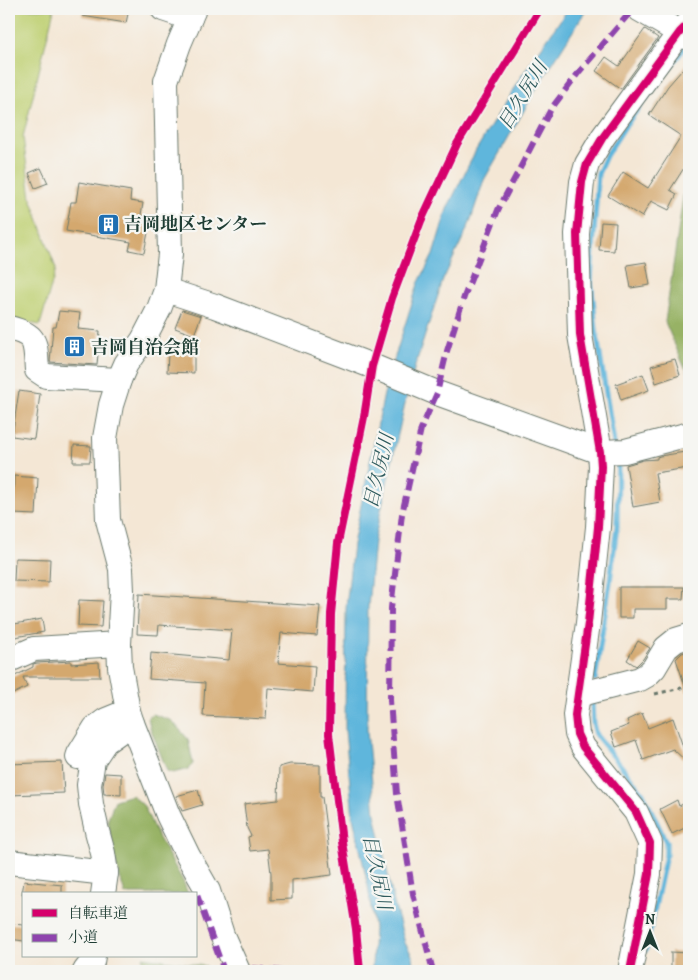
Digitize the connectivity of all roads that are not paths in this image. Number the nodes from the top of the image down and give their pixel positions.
1 (163, 9) edge
2 (639, 9) edge
3 (192, 14) edge
4 (686, 31) edge
5 (166, 290) junction
6 (9, 328) edge
7 (119, 380) junction
8 (689, 434) edge
9 (600, 452) junction
10 (689, 636) edge
11 (119, 644) junction
12 (9, 660) edge
13 (578, 695) junction
14 (130, 717) junction
15 (76, 769) dead end
16 (9, 862) edge
17 (105, 884) edge
18 (93, 958) edge
19 (85, 971) edge
20 (238, 971) edge
21 (630, 971) edge

1 - 3 street
2 - 4 street
3 - 5 street
4 - 9 street
5 - 7 street
5 - 9 street
6 - 7 street
7 - 11 street
8 - 9 street
9 - 13 street
10 - 13 street
11 - 12 street
11 - 14 street
13 - 21 street
14 - 15 street
14 - 17 street
14 - 20 street
16 - 17 street
18 - 19 street

